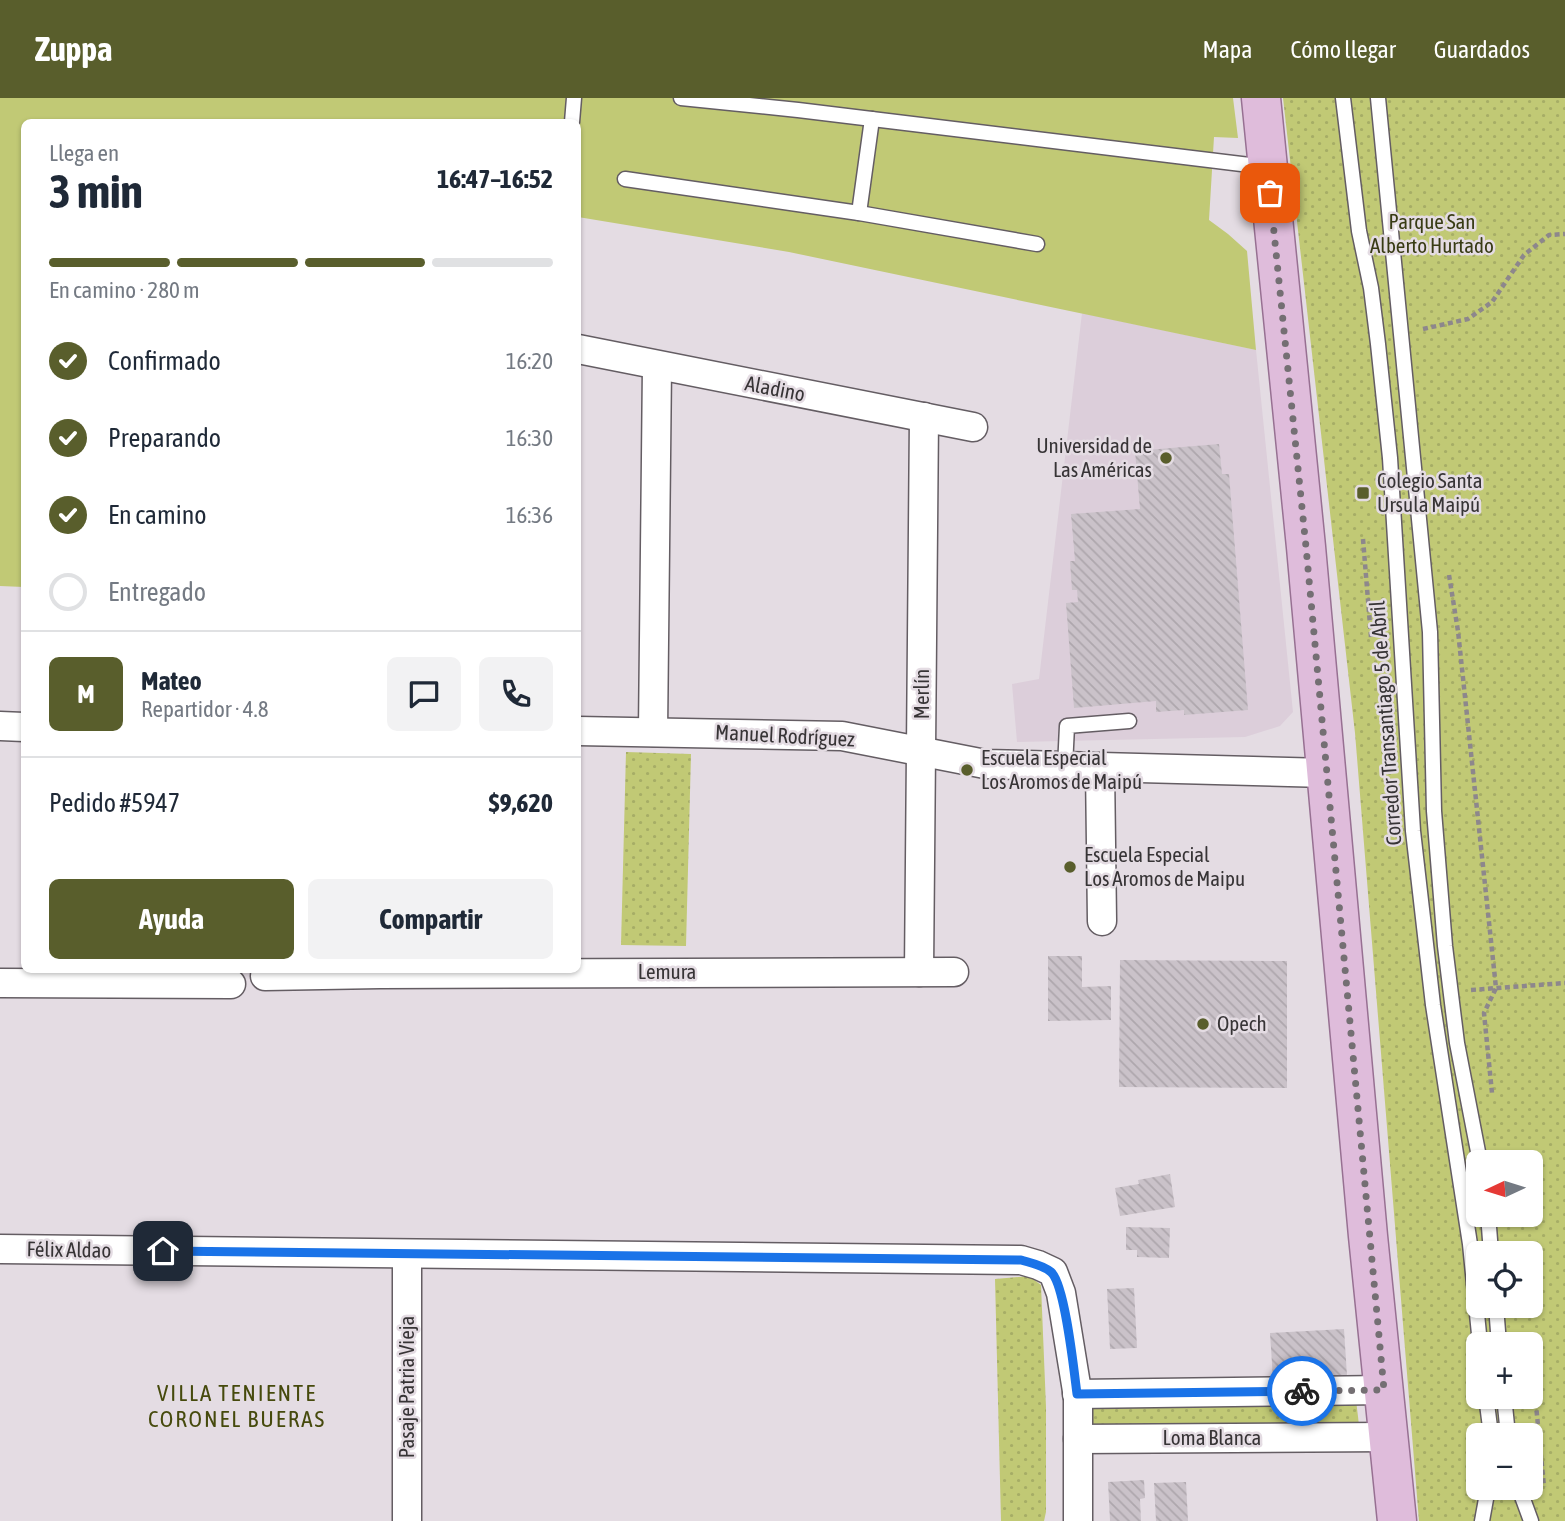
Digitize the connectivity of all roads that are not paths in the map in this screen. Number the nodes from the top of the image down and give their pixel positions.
1 (573, 98) edge
2 (681, 98) edge
3 (1261, 98) edge
4 (1343, 98) edge
5 (1378, 98) edge
6 (572, 119) edge
7 (872, 119) junction
8 (1268, 167) junction
9 (625, 179) dead end
10 (859, 213) junction
11 (1037, 244) dead end
12 (581, 350) edge
13 (657, 366) junction
14 (924, 417) junction
15 (973, 427) dead end
16 (1129, 721) dead end
17 (0, 726) edge
18 (21, 727) edge
19 (581, 732) edge
20 (653, 732) junction
21 (922, 751) junction
22 (1065, 767) junction
23 (1100, 768) junction
24 (1326, 773) junction
25 (1102, 921) dead end
26 (581, 972) edge
27 (919, 972) junction
28 (954, 972) dead end
29 (351, 973) edge
30 (265, 976) dead end
31 (0, 983) edge
32 (231, 984) dead end
33 (1478, 1150) edge
34 (0, 1249) edge
35 (407, 1254) junction
36 (1479, 1332) edge
37 (1384, 1390) junction
38 (1077, 1394) junction
39 (1388, 1437) junction
40 (1078, 1439) junction
41 (1486, 1500) edge
42 (1523, 1500) edge
43 (408, 1521) edge
44 (1078, 1521) edge
45 (1397, 1521) edge
46 (1482, 1521) edge
47 (1531, 1521) edge

1 - 6 lane
2 - 7 lane
3 - 8 main road
4 - 36 lane, Corredor Transantiago 5 de Abril
5 - 33 lane, Corredor Transantiago 5 de Abril
7 - 8 lane
7 - 10 lane
8 - 24 main road
9 - 10 lane
10 - 11 lane
12 - 13 street, Aladino
13 - 14 street, Aladino
13 - 20 street
14 - 15 street, Aladino
14 - 21 street, Merlín
16 - 22 lane
17 - 18 street
19 - 20 street, Manuel Rodríguez
20 - 21 street, Manuel Rodríguez
21 - 22 street, Manuel Rodríguez
21 - 27 street, Merlín
22 - 23 street, Manuel Rodríguez
23 - 24 street, Manuel Rodríguez
23 - 25 street
24 - 37 main road
26 - 27 street, Lemura
27 - 28 street, Lemura
29 - 30 street, Lemura
31 - 32 street
34 - 35 street, Félix Aldao
35 - 38 street, Félix Aldao
35 - 43 street, Pasaje Patria Vieja
37 - 38 street
37 - 39 main road
38 - 40 street
39 - 40 street, Loma Blanca
39 - 45 main road
40 - 44 street
41 - 46 lane
42 - 47 lane

